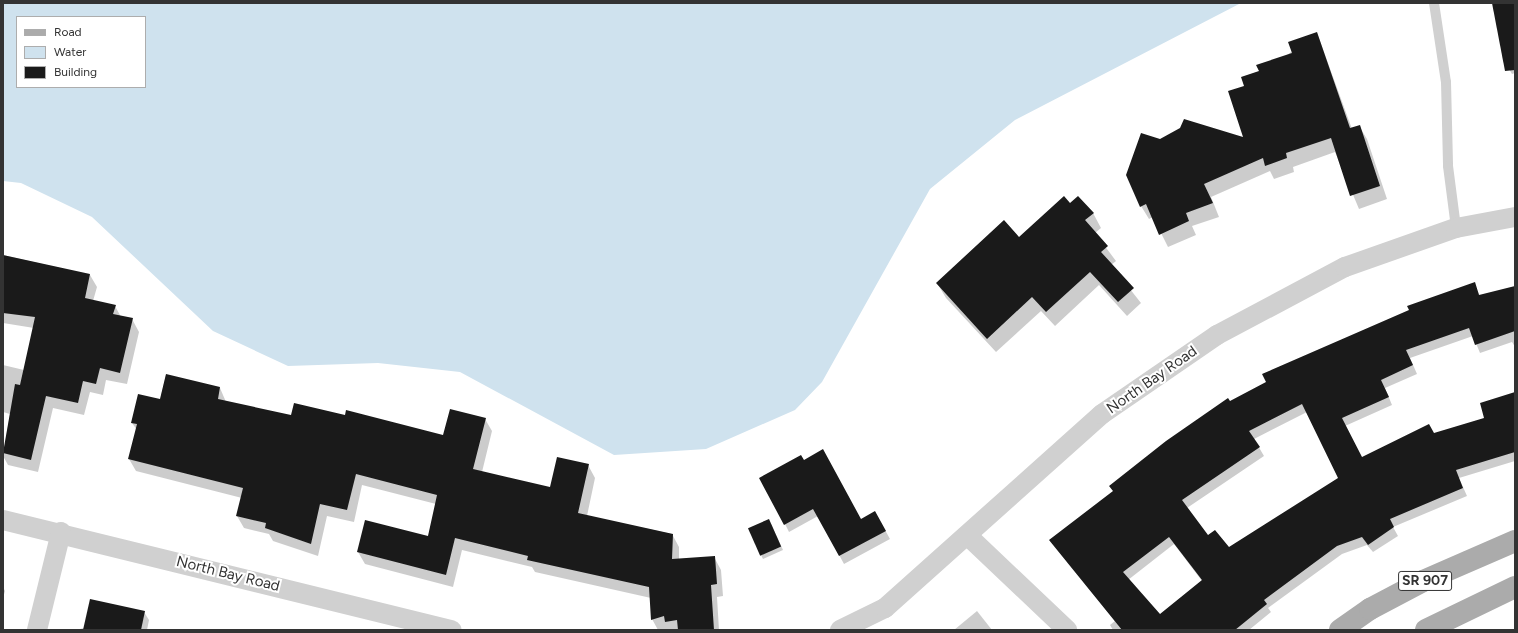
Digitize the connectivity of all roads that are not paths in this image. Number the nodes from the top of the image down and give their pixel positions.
1 (1434, 3) edge
2 (1515, 217) edge
3 (1456, 228) junction
4 (3, 520) edge
5 (61, 532) junction
6 (968, 536) junction
7 (1515, 541) edge
8 (1515, 586) edge
9 (37, 630) edge
10 (452, 630) edge
11 (840, 630) edge
12 (1067, 630) edge
13 (1340, 630) edge
14 (1426, 630) edge

1 - 3 lane
2 - 3 street, North Bay Road
3 - 6 street, North Bay Road
4 - 5 street, North Bay Road
5 - 9 street
5 - 10 street, North Bay Road
6 - 11 street, North Bay Road
6 - 12 street
7 - 13 main road, SR 907
8 - 14 main road, SR 907

